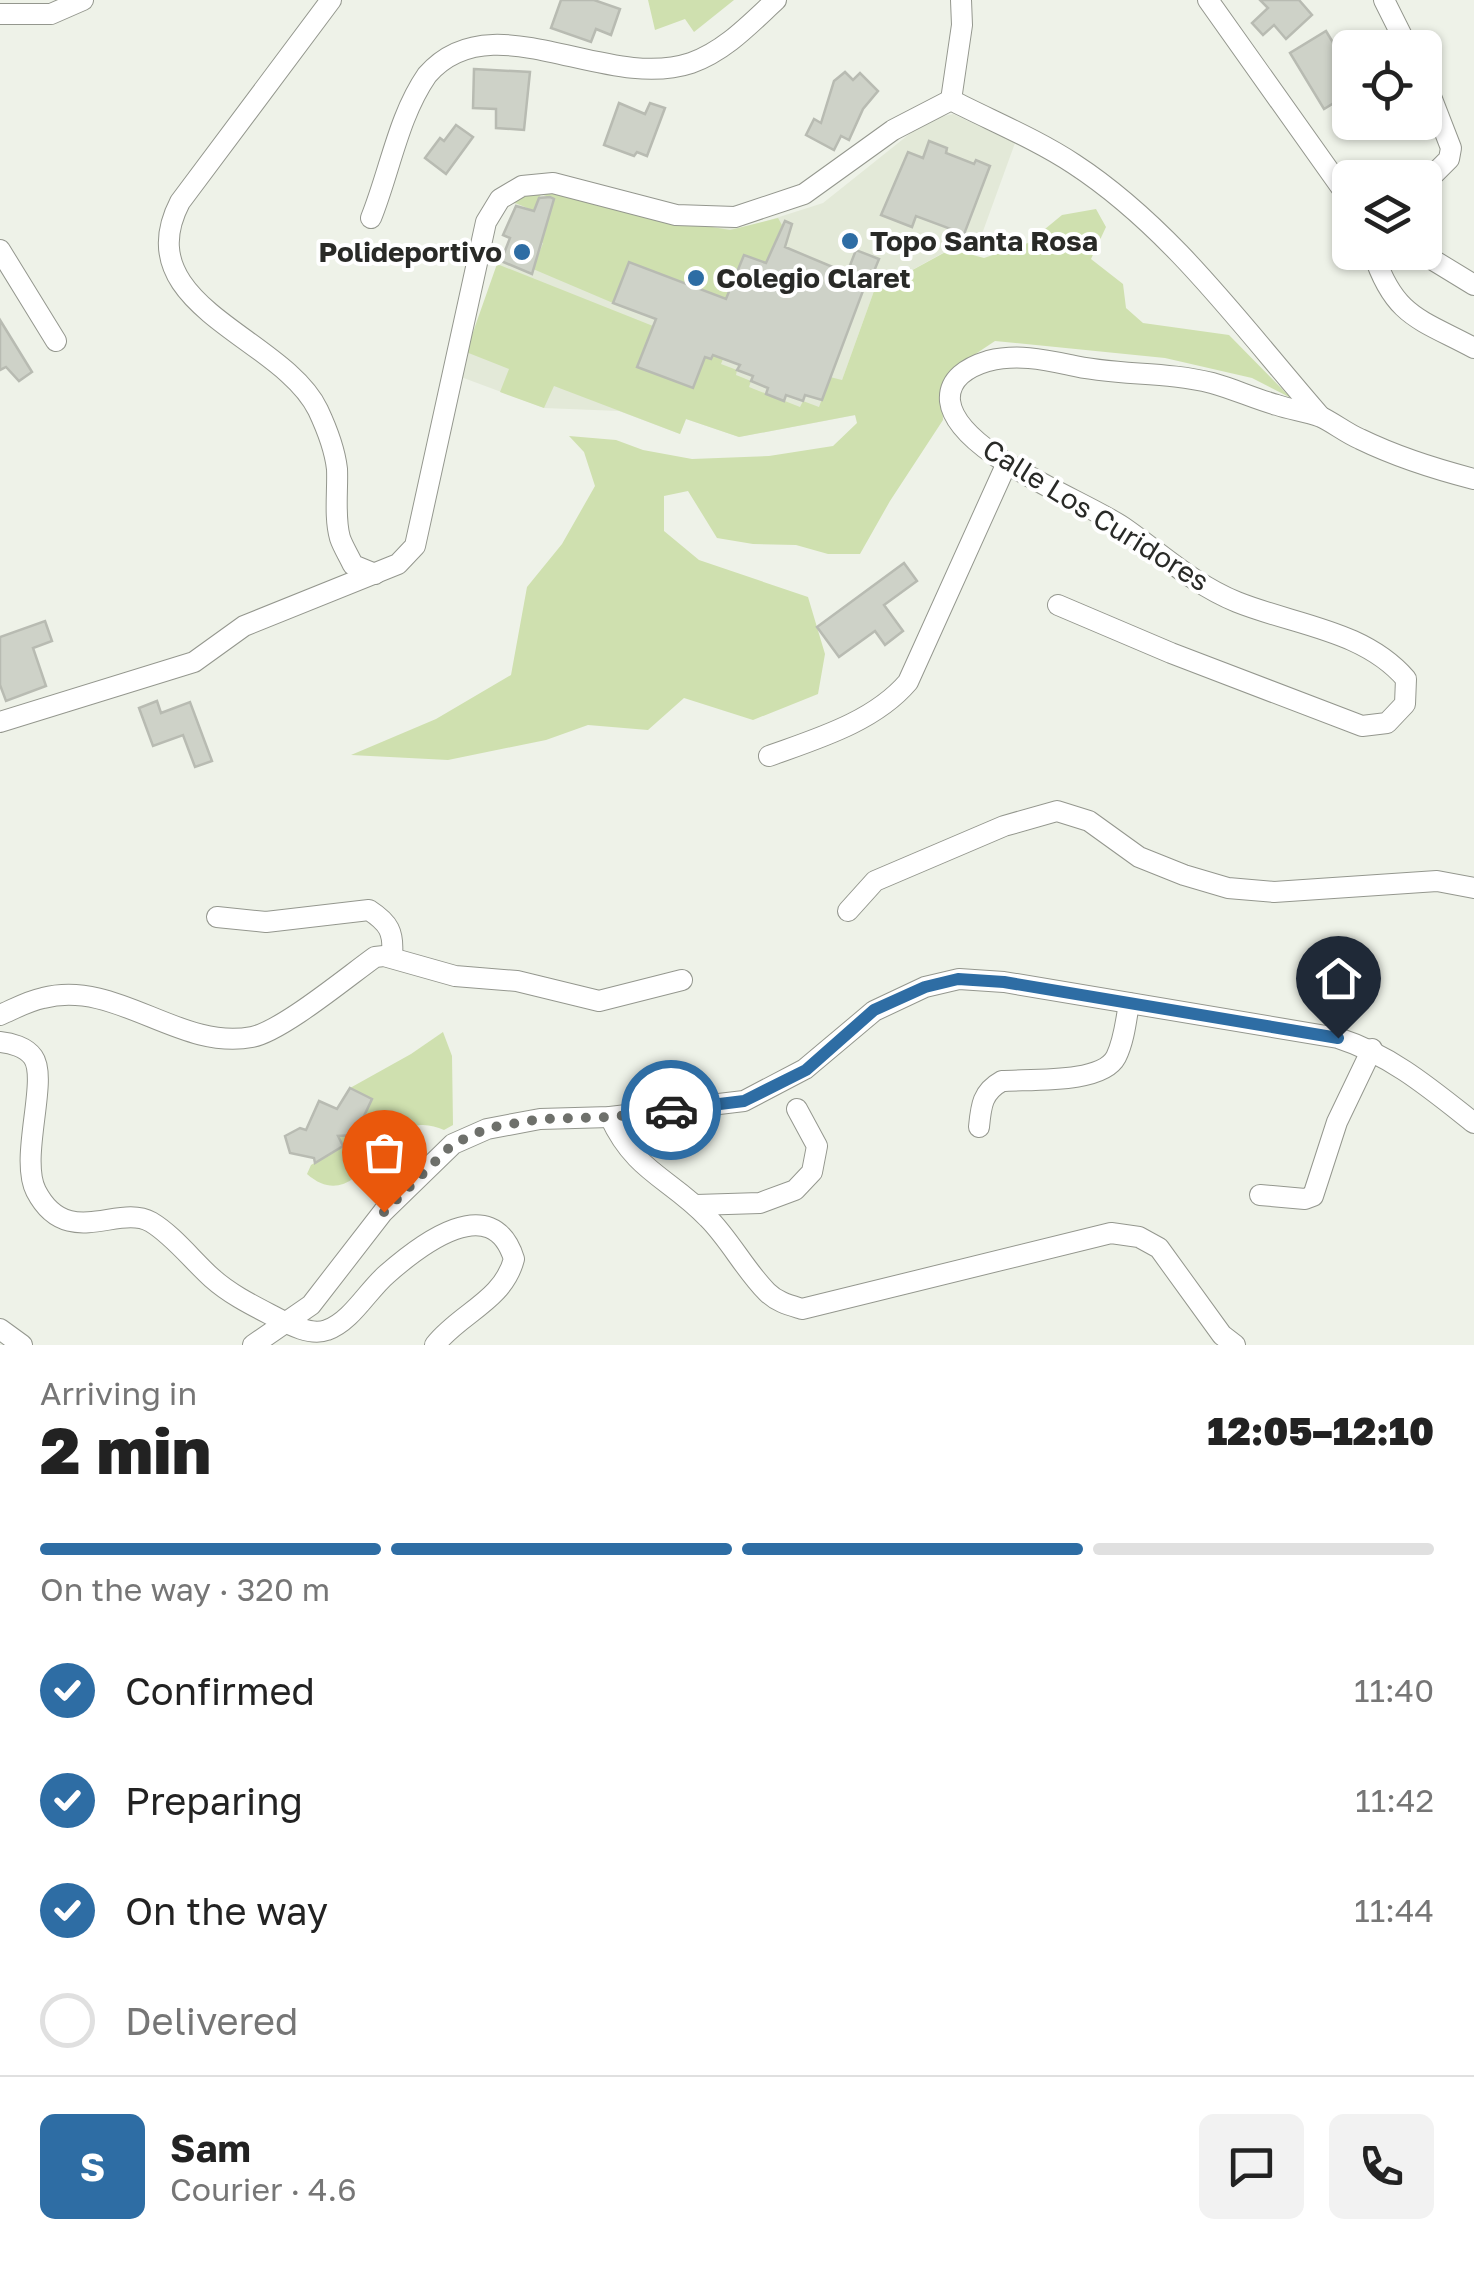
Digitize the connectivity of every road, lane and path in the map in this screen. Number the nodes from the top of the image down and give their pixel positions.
1 (83, 0) edge
2 (331, 0) edge
3 (776, 0) edge
4 (962, 0) edge
5 (1208, 0) edge
6 (1384, 0) edge
7 (0, 14) edge
8 (1399, 30) edge
9 (952, 100) junction
10 (1442, 125) edge
11 (1442, 169) edge
12 (1332, 175) edge
13 (372, 218) dead end
14 (0, 250) edge
15 (1442, 265) edge
16 (1379, 270) edge
17 (1474, 285) edge
18 (56, 341) dead end
19 (1474, 348) edge
20 (1320, 416) junction
21 (1006, 465) junction
22 (1474, 479) edge
23 (375, 574) junction
24 (1058, 604) dead end
25 (0, 722) edge
26 (769, 756) dead end
27 (1474, 888) edge
28 (848, 911) dead end
29 (217, 917) dead end
30 (392, 956) junction
31 (682, 980) dead end
32 (1129, 1003) junction
33 (0, 1015) edge
34 (0, 1042) edge
35 (1372, 1049) junction
36 (797, 1109) dead end
37 (610, 1117) junction
38 (1474, 1123) edge
39 (978, 1127) dead end
40 (1260, 1194) dead end
41 (696, 1206) junction
42 (284, 1322) junction
43 (0, 1329) edge
44 (22, 1345) edge
45 (253, 1345) edge
46 (434, 1345) edge
47 (1236, 1345) edge

1 - 7 street
2 - 23 street
3 - 13 street
4 - 9 street
5 - 12 street
6 - 8 street
9 - 20 street
9 - 23 street
10 - 11 street
14 - 18 street
15 - 17 street
16 - 19 street
20 - 21 street, Calle Los Curidores
20 - 22 street, Calle Los Curidores
21 - 24 street, Calle Los Curidores
21 - 26 street
23 - 25 street
27 - 28 street
29 - 30 street
30 - 31 street
30 - 33 street
32 - 35 street
32 - 37 street
32 - 39 street
34 - 42 street
35 - 38 street
35 - 40 street
36 - 41 street
37 - 41 street
37 - 42 street
41 - 47 street
42 - 45 street
42 - 46 street
43 - 44 street

